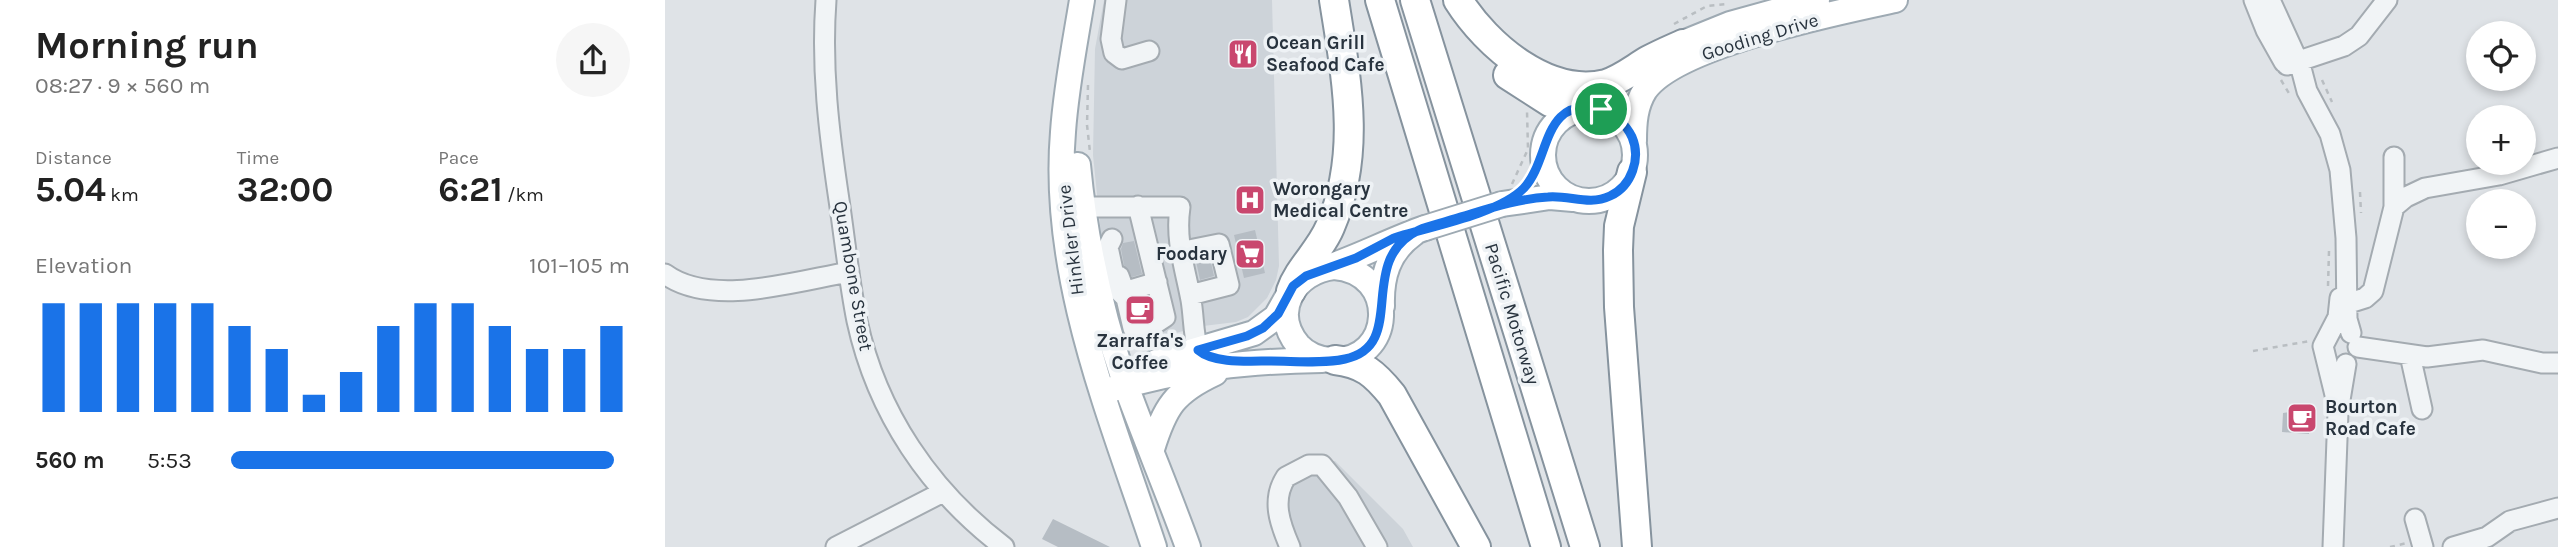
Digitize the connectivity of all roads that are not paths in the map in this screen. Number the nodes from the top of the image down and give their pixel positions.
1 (826, 0) edge
2 (1082, 0) edge
3 (1116, 0) edge
4 (1334, 0) edge
5 (1380, 0) edge
6 (1415, 0) edge
7 (1455, 0) edge
8 (1895, 0) edge
9 (2254, 0) edge
10 (2270, 0) edge
11 (2388, 0) edge
12 (1805, 2) edge
13 (1683, 44) junction
14 (1149, 51) dead end
15 (2286, 65) junction
16 (1580, 109) junction
17 (1634, 142) junction
18 (1543, 151) junction
19 (2394, 157) dead end
20 (2558, 158) edge
21 (1632, 172) junction
22 (1504, 200) junction
23 (1577, 200) junction
24 (1137, 206) junction
25 (1073, 207) junction
26 (2394, 207) junction
27 (1422, 229) junction
28 (2338, 242) junction
29 (1179, 253) junction
30 (1324, 268) junction
31 (849, 272) junction
32 (665, 274) edge
33 (1157, 282) junction
34 (1290, 292) junction
35 (1189, 295) junction
36 (2346, 304) junction
37 (1382, 311) junction
38 (2319, 338) junction
39 (2354, 340) junction
40 (1198, 350) junction
41 (2410, 355) junction
42 (1333, 360) junction
43 (1267, 361) junction
44 (2337, 362) junction
45 (2558, 363) edge
46 (1235, 364) junction
47 (1113, 382) junction
48 (2422, 409) dead end
49 (1152, 449) junction
50 (943, 492) junction
51 (2558, 508) edge
52 (2415, 519) dead end
53 (836, 547) edge
54 (1004, 547) edge
55 (1154, 547) edge
56 (1188, 547) edge
57 (1290, 547) edge
58 (1377, 547) edge
59 (1476, 547) edge
60 (1546, 547) edge
61 (1585, 547) edge
62 (1637, 547) edge
63 (2333, 547) edge
64 (2423, 547) edge
65 (2453, 547) edge

1 - 31 street, Quambone Street
2 - 25 main road, Hinkler Drive
3 - 14 street
4 - 34 highway
5 - 60 highway, Pacific Motorway
6 - 61 highway, Pacific Motorway
7 - 13 highway
7 - 16 highway
8 - 17 main road, Gooding Drive
9 - 15 street
10 - 15 street
11 - 15 street
12 - 13 main road, Gooding Drive
13 - 16 main road, Gooding Drive
15 - 28 street
16 - 17 main road
16 - 18 main road
17 - 21 main road
18 - 22 main road
18 - 23 main road
19 - 26 street
20 - 26 street
21 - 23 main road
21 - 62 highway
22 - 23 main road
22 - 27 main road, bridge
24 - 25 street
24 - 29 street
24 - 33 street
25 - 47 main road, Hinkler Drive
26 - 36 street
27 - 30 main road
27 - 37 main road
28 - 36 street
28 - 38 street
29 - 35 street
29 - 35 street
30 - 34 main road
30 - 37 main road
31 - 32 street
31 - 50 street, Quambone Street
33 - 33 street
34 - 40 main road
34 - 42 main road
35 - 40 street
36 - 39 street
37 - 42 main road
38 - 39 street
38 - 44 street
39 - 41 street
39 - 44 street
40 - 43 main road
40 - 47 main road
41 - 45 street
41 - 48 street
42 - 43 main road
42 - 59 highway
43 - 46 main road
44 - 63 street
46 - 47 main road
46 - 49 main road
47 - 49 main road
47 - 55 main road
49 - 56 main road
50 - 53 street
50 - 54 street, Quambone Street
51 - 65 street
52 - 64 street
57 - 58 street

